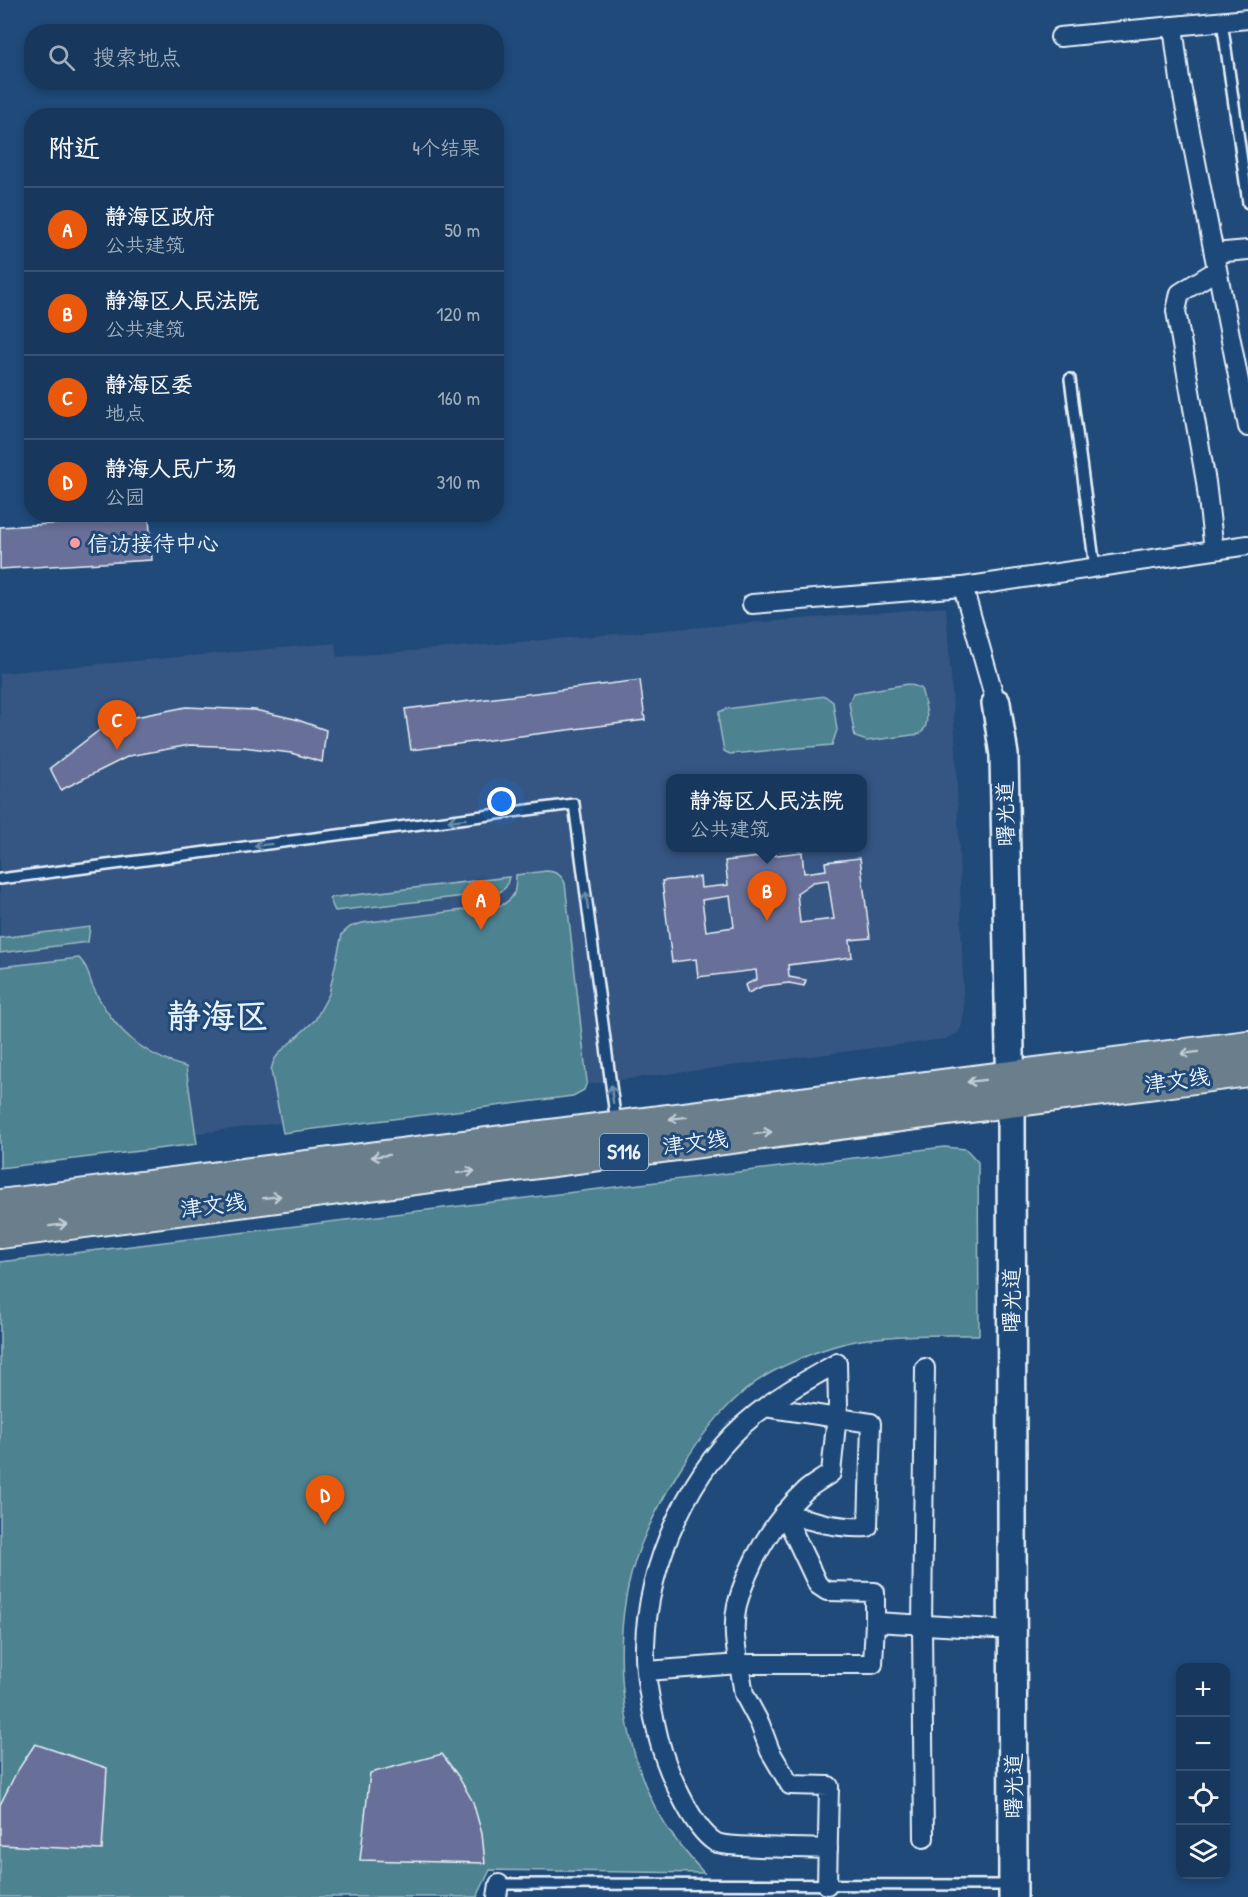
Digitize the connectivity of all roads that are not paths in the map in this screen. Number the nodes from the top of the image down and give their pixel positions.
1 (1248, 19) edge
2 (1222, 21) junction
3 (1173, 26) junction
4 (1060, 37) dead end
5 (1248, 203) edge
6 (1248, 250) edge
7 (1216, 262) junction
8 (1070, 379) dead end
9 (1248, 427) edge
10 (1248, 544) edge
11 (1214, 550) junction
12 (1095, 568) junction
13 (963, 587) junction
14 (752, 604) dead end
15 (996, 703) joint
16 (0, 879) edge
17 (1248, 1046) edge
18 (1248, 1071) edge
19 (1010, 1089) junction
20 (618, 1139) junction
21 (0, 1205) edge
22 (0, 1233) edge
23 (925, 1368) dead end
24 (765, 1407) junction
25 (836, 1418) junction
26 (784, 1513) junction
27 (875, 1622) junction
28 (922, 1625) junction
29 (1012, 1630) junction
30 (739, 1664) junction
31 (647, 1671) junction
32 (924, 1838) dead end
33 (828, 1849) junction
34 (827, 1885) junction
35 (498, 1890) edge
36 (1013, 1891) edge

1 - 2 street
2 - 3 street
2 - 5 lane
3 - 4 street
3 - 7 street
6 - 7 street
7 - 9 street
7 - 11 street
8 - 12 lane
10 - 11 street
11 - 12 street
12 - 13 street
13 - 14 street
13 - 15 street
15 - 19 street, 曙光道
20 -> 16 lane
17 -> 19 main road, 津文线 / S116
18 - 19 main road, 津文线 / S116
19 - 20 main road, 津文线 / S116
19 - 29 street, 曙光道
20 -> 21 main road, 津文线 / S116
22 -> 20 main road, 津文线 / S116
23 - 28 street
24 - 25 street
24 - 25 street
24 - 31 street
25 - 26 street
25 - 26 street
26 - 27 street
26 - 30 street
27 - 28 street
27 - 30 street
28 - 29 street
28 - 32 street
29 - 36 street, 曙光道
30 - 31 street
30 - 33 street
31 - 33 street
33 - 34 street
34 - 35 lane
34 - 36 lane

